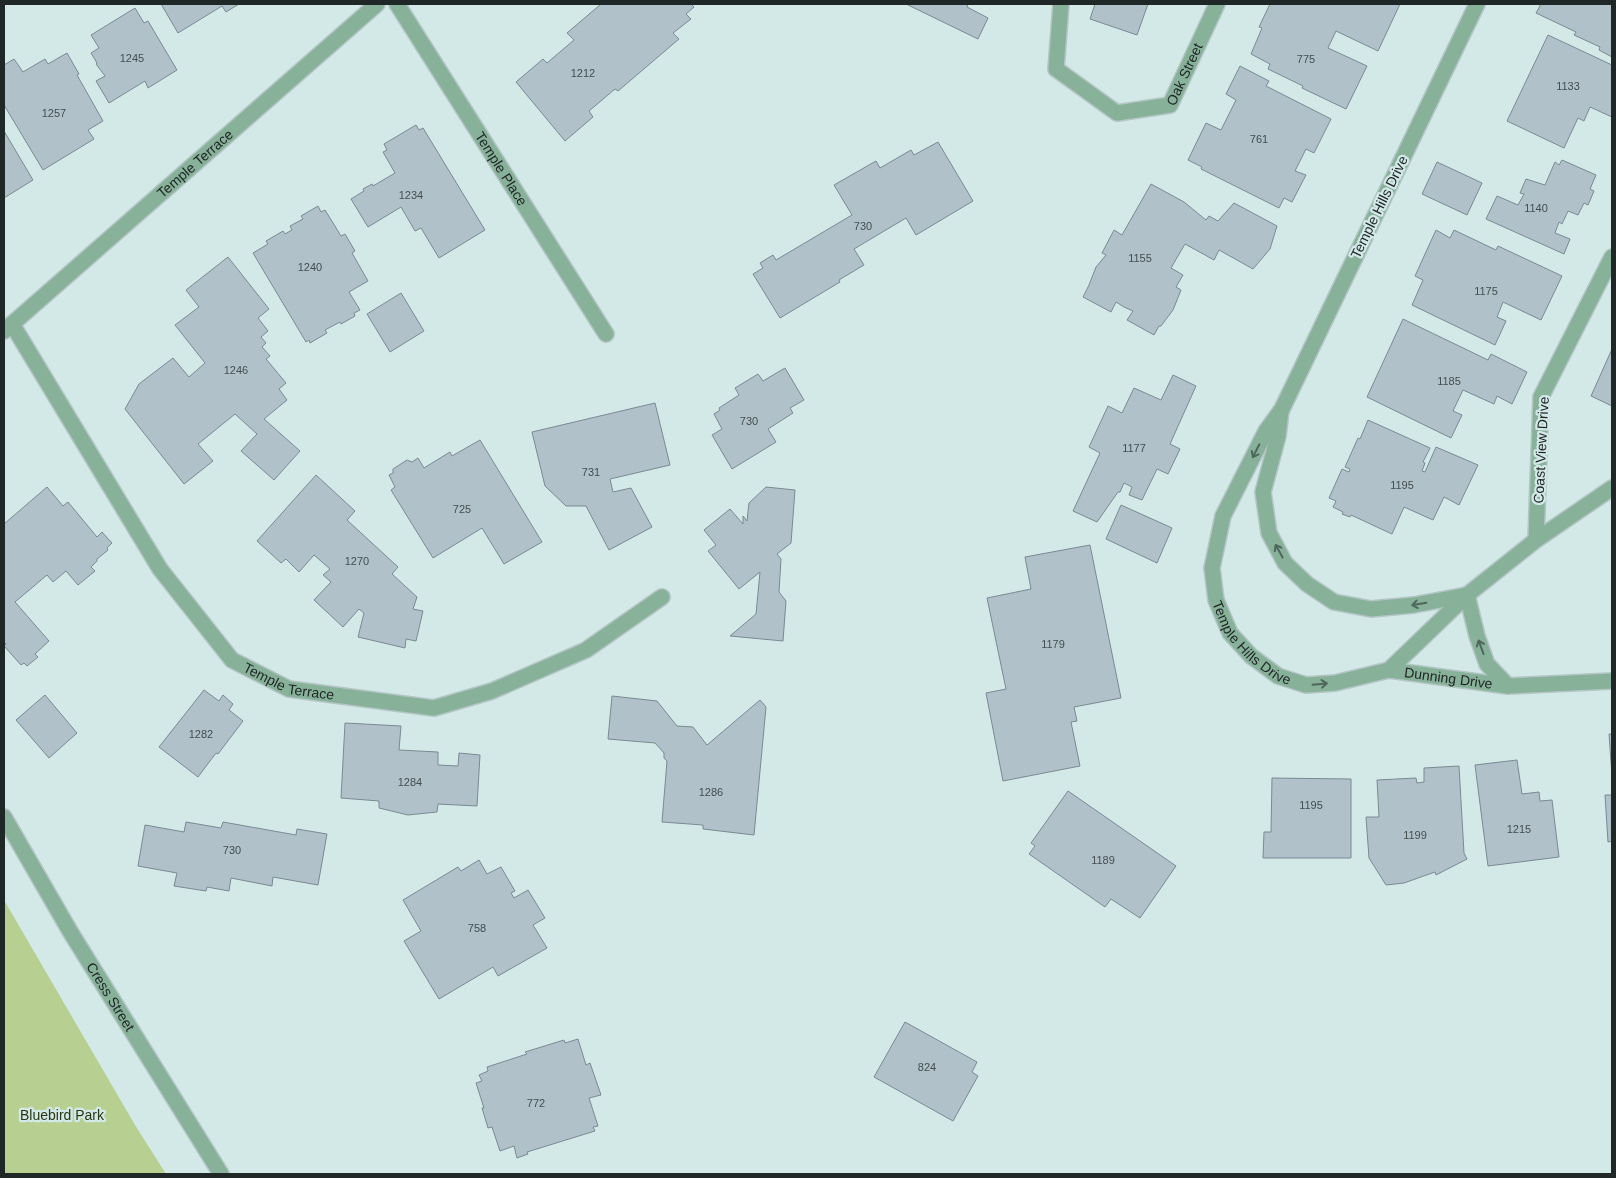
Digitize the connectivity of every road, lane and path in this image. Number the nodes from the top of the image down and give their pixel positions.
1 (377, 4) edge
2 (396, 4) edge
3 (1061, 4) edge
4 (1218, 4) edge
5 (1477, 4) edge
6 (1612, 257) edge
7 (8, 328) edge
8 (606, 334) dead end
9 (1282, 410) junction
10 (1612, 488) edge
11 (1536, 540) junction
12 (1467, 596) junction
13 (662, 597) dead end
14 (1389, 670) junction
15 (1612, 681) edge
16 (1508, 686) junction
17 (4, 817) edge
18 (222, 1174) edge

1 - 7 street, Temple Terrace
2 - 8 street, Temple Place
3 - 4 street, Oak Street
5 - 9 street, Temple Hills Drive
6 - 11 street, Coast View Drive
7 - 13 street, Temple Terrace
12 -> 9 street, Temple Hills Drive
9 -> 14 street, Temple Hills Drive
10 - 11 street, Temple Hills Drive
11 - 12 street, Temple Hills Drive
12 - 14 street, Temple Hills Drive
16 -> 12 street, Dunning Drive
14 - 16 street, Dunning Drive
15 - 16 street, Dunning Drive
17 - 18 street, Cress Street

